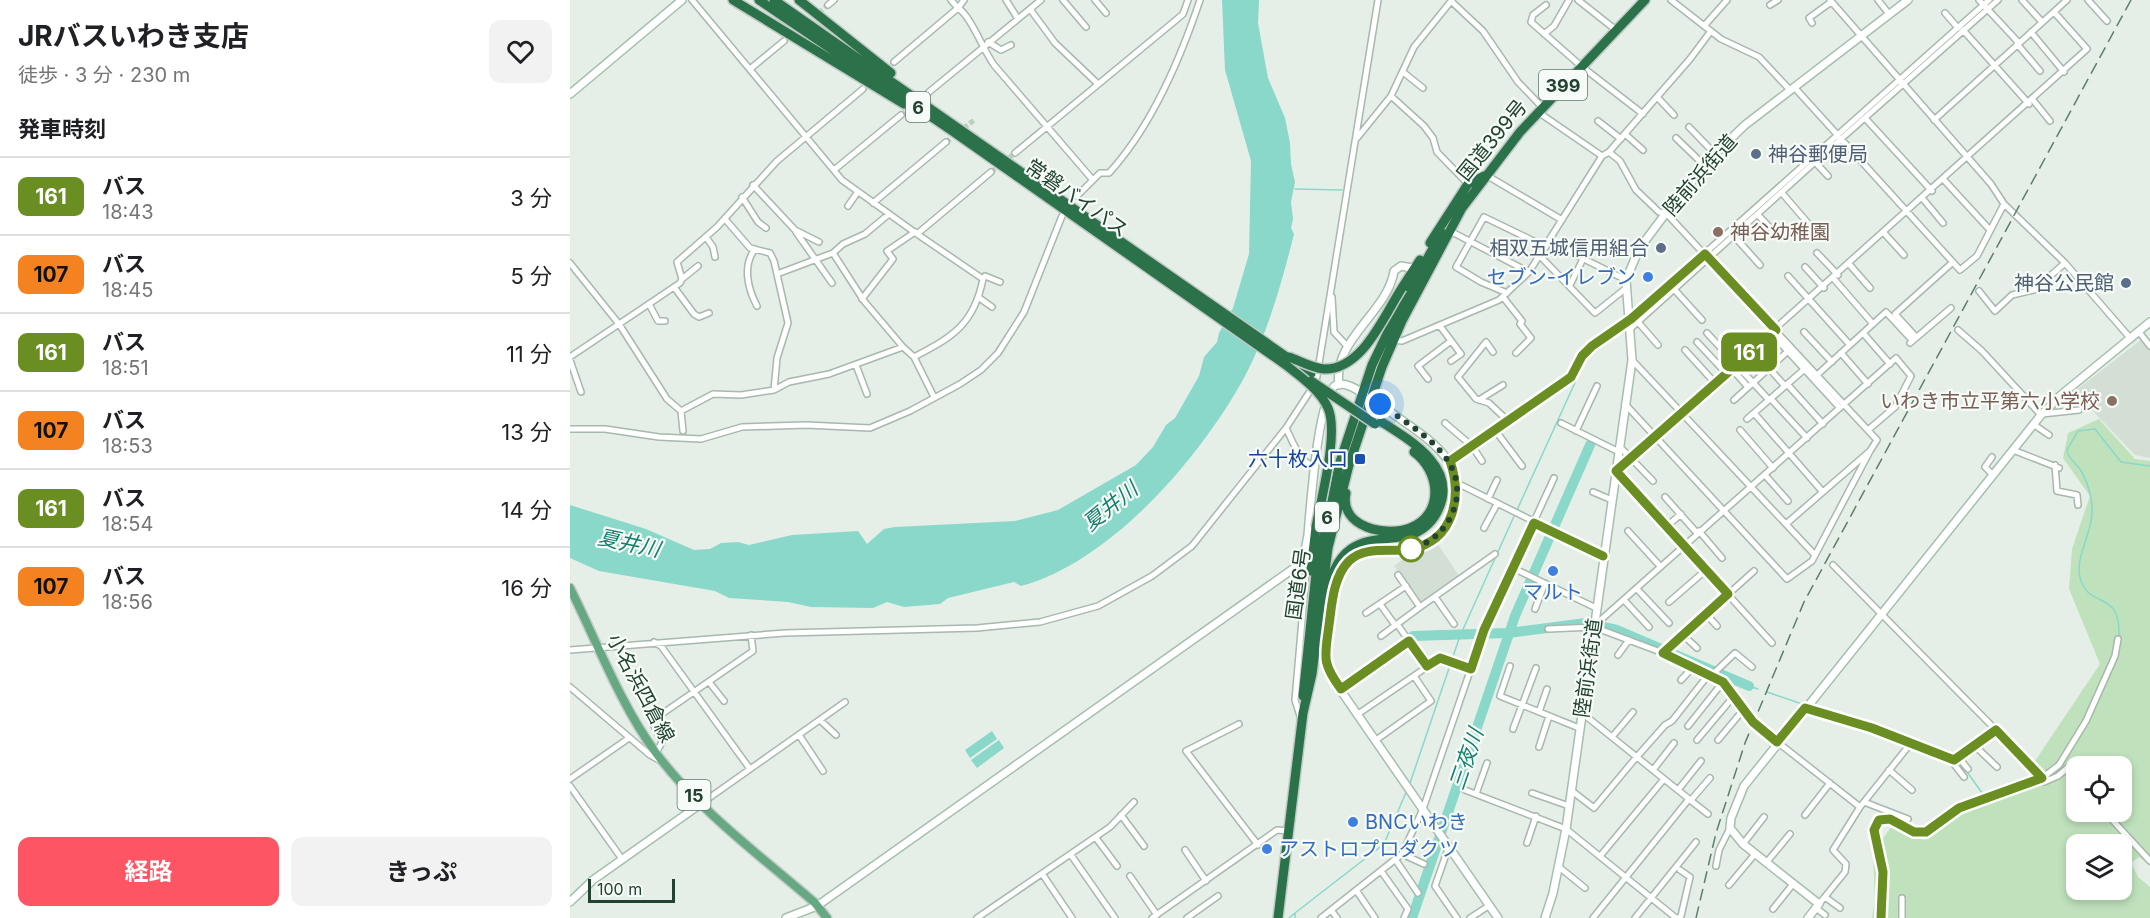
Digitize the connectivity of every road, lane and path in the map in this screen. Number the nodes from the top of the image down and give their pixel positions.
1 (682, 0) edge
2 (692, 0) edge
3 (733, 0) edge
4 (759, 0) edge
5 (774, 0) edge
6 (800, 0) edge
7 (834, 0) edge
8 (951, 0) edge
9 (964, 0) edge
10 (1006, 0) edge
11 (1041, 0) edge
12 (1063, 0) edge
13 (1095, 0) edge
14 (1188, 0) edge
15 (1198, 0) edge
16 (1378, 0) edge
17 (1451, 0) edge
18 (1569, 0) edge
19 (1578, 0) edge
20 (1645, 0) edge
21 (1671, 0) edge
22 (1727, 0) edge
23 (1778, 0) edge
24 (1878, 0) edge
25 (1908, 0) edge
26 (1989, 0) edge
27 (1998, 0) edge
28 (2022, 0) edge
29 (2088, 0) edge
30 (1831, 1) edge
31 (2066, 1) edge
32 (1984, 4) edge
33 (828, 5) dead end
34 (1546, 5) dead end
35 (1770, 5) dead end
36 (958, 8) junction
37 (1029, 9) junction
38 (2054, 12) junction
39 (1106, 13) dead end
40 (1946, 13) dead end
41 (1889, 14) junction
42 (1018, 19) junction
43 (2107, 21) dead end
44 (2042, 22) junction
45 (1812, 23) dead end
46 (1704, 26) junction
47 (1086, 27) dead end
48 (1961, 29) junction
49 (1616, 30) junction
50 (1711, 31) junction
51 (2031, 32) junction
52 (1544, 34) junction
53 (1861, 36) junction
54 (784, 41) tunnel mouth
55 (988, 42) junction
56 (2018, 44) junction
57 (1011, 45) dead end
58 (981, 47) junction
59 (894, 62) dead end
60 (1995, 64) junction
61 (1581, 66) junction
62 (750, 69) junction
63 (2040, 71) dead end
64 (1403, 72) junction
65 (2064, 72) junction
66 (1900, 83) junction
67 (1098, 84) junction
68 (1424, 88) dead end
69 (1792, 88) junction
70 (863, 89) dead end
71 (929, 92) tunnel mouth
72 (570, 94) edge
73 (1391, 96) junction
74 (1657, 96) junction
75 (2031, 102) junction
76 (1538, 110) junction
77 (1642, 114) junction
78 (902, 115) tunnel mouth
79 (1674, 115) dead end
80 (1865, 117) junction
81 (1934, 120) junction
82 (1598, 121) dead end
83 (2050, 121) dead end
84 (1047, 125) junction
85 (1689, 128) dead end
86 (805, 136) junction
87 (1623, 136) junction
88 (1840, 137) junction
89 (1356, 138) junction
90 (1676, 138) dead end
91 (963, 139) junction
92 (946, 142) tunnel mouth
93 (1643, 150) dead end
94 (1609, 152) junction
95 (1015, 153) tunnel mouth
96 (1715, 154) junction
97 (1602, 156) junction
98 (1968, 158) junction
99 (1005, 159) junction
100 (1815, 162) junction
101 (1705, 166) junction
102 (834, 170) junction
103 (991, 172) tunnel mouth
104 (1486, 175) junction
105 (1828, 176) dead end
106 (1092, 179) junction
107 (1944, 180) junction
108 (1468, 184) junction
109 (753, 185) junction
110 (1932, 191) junction
111 (857, 193) junction
112 (1782, 193) junction
113 (1077, 196) dead end
114 (742, 197) junction
115 (1923, 199) junction
116 (873, 203) junction
117 (2004, 204) junction
118 (848, 206) dead end
119 (1908, 212) junction
120 (1666, 213) junction
121 (889, 214) junction
122 (1078, 215) junction
123 (1758, 215) junction
124 (1062, 216) dead end
125 (725, 219) junction
126 (1562, 220) junction
127 (1943, 223) dead end
128 (766, 228) dead end
129 (1813, 229) dead end
130 (795, 230) junction
131 (1448, 230) junction
132 (1990, 230) junction
133 (916, 233) junction
134 (1884, 233) junction
135 (1734, 236) junction
136 (705, 237) junction
137 (1779, 237) dead end
138 (819, 242) dead end
139 (1471, 243) junction
140 (1548, 245) junction
141 (755, 249) junction
142 (833, 253) junction
143 (1817, 253) dead end
144 (1904, 255) dead end
145 (1540, 256) junction
146 (1707, 256) junction
147 (715, 257) dead end
148 (815, 259) junction
149 (1583, 259) junction
150 (1953, 262) junction
151 (2065, 263) junction
152 (570, 264) edge
153 (1850, 264) junction
154 (1761, 265) dead end
155 (698, 266) dead end
156 (1804, 267) dead end
157 (1408, 272) junction
158 (1529, 272) junction
159 (777, 274) junction
160 (985, 276) dead end
161 (1788, 276) dead end
162 (1836, 277) junction
163 (682, 279) junction
164 (1626, 280) junction
165 (1000, 282) dead end
166 (832, 283) dead end
167 (1570, 285) junction
168 (674, 286) junction
169 (1672, 287) junction
170 (1824, 288) junction
171 (1870, 288) dead end
172 (1625, 289) junction
173 (1332, 290) junction
174 (1979, 291) dead end
175 (1505, 295) junction
176 (978, 297) junction
177 (862, 299) junction
178 (1809, 300) junction
179 (649, 304) junction
180 (757, 306) dead end
181 (992, 307) dead end
182 (1951, 308) dead end
183 (709, 313) dead end
184 (1629, 320) junction
185 (1702, 320) dead end
186 (665, 321) dead end
187 (1638, 322) junction
188 (2150, 322) edge
189 (619, 324) junction
190 (1873, 324) junction
191 (1440, 326) junction
192 (1630, 329) junction
193 (1958, 330) dead end
194 (1773, 331) junction
195 (1804, 332) dead end
196 (2139, 332) junction
197 (1707, 333) dead end
198 (1863, 333) junction
199 (2131, 339) junction
200 (1393, 340) junction
201 (1913, 340) junction
202 (1451, 341) junction
203 (1697, 342) dead end
204 (1658, 345) dead end
205 (1850, 345) junction
206 (2150, 346) edge
207 (1348, 347) junction
208 (903, 348) junction
209 (1752, 349) junction
210 (1685, 350) dead end
211 (1788, 351) junction
212 (1493, 352) dead end
213 (1516, 353) dead end
214 (1841, 353) junction
215 (914, 357) junction
216 (570, 358) edge
217 (1632, 360) junction
218 (1288, 361) junction
219 (1452, 361) dead end
220 (1832, 362) junction
221 (1737, 364) junction
222 (1890, 364) junction
223 (856, 365) junction
224 (1806, 367) junction
225 (1769, 368) junction
226 (1729, 371) junction
227 (1817, 375) junction
228 (1428, 380) dead end
229 (1754, 382) junction
230 (1715, 383) junction
231 (1868, 384) junction
232 (1339, 385) junction
233 (1503, 385) dead end
234 (1786, 385) junction
235 (1597, 386) dead end
236 (1748, 387) junction
237 (774, 390) junction
238 (581, 392) dead end
239 (867, 394) dead end
240 (1366, 395) junction
241 (934, 397) junction
242 (1770, 399) junction
243 (1479, 400) junction
244 (1734, 400) dead end
245 (1625, 404) junction
246 (1842, 406) junction
247 (2079, 410) dead end
248 (681, 411) junction
249 (1682, 413) junction
250 (1754, 413) junction
251 (2041, 414) junction
252 (1747, 419) dead end
253 (1376, 422) junction
254 (1508, 422) junction
255 (1362, 423) junction
256 (1445, 423) dead end
257 (1561, 423) dead end
258 (1823, 424) junction
259 (2033, 424) junction
260 (570, 429) edge
261 (1286, 429) junction
262 (1496, 430) junction
263 (1740, 430) dead end
264 (1869, 430) junction
265 (683, 431) dead end
266 (1576, 431) junction
267 (2049, 435) dead end
268 (1655, 436) junction
269 (1807, 438) junction
270 (1472, 446) junction
271 (1619, 449) junction
272 (2013, 450) junction
273 (1870, 451) junction
274 (1790, 453) junction
275 (1992, 457) dead end
276 (1631, 458) junction
277 (1450, 461) junction
278 (1482, 461) dead end
279 (1522, 466) dead end
280 (1316, 467) junction
281 (1773, 468) junction
282 (1616, 471) junction
283 (1765, 475) junction
284 (1993, 475) junction
285 (1554, 478) dead end
286 (1497, 480) dead end
287 (1653, 481) dead end
288 (1457, 483) junction
289 (1751, 487) junction
290 (1822, 491) junction
291 (1593, 492) dead end
292 (1665, 497) dead end
293 (1488, 499) junction
294 (1612, 500) junction
295 (1788, 501) dead end
296 (1497, 504) junction
297 (2078, 505) dead end
298 (1723, 510) junction
299 (1681, 514) junction
300 (1534, 523) junction
301 (1786, 524) junction
302 (1666, 527) junction
303 (1484, 528) dead end
304 (1628, 531) dead end
305 (1698, 532) junction
306 (1683, 546) junction
307 (1495, 554) dead end
308 (1814, 554) junction
309 (1603, 556) junction
310 (1722, 558) dead end
311 (1299, 561) junction
312 (1833, 565) dead end
313 (1660, 566) junction
314 (1513, 568) junction
315 (1706, 570) junction
316 (1754, 571) dead end
317 (1398, 575) dead end
318 (1545, 583) junction
319 (1406, 586) junction
320 (570, 588) edge
321 (1637, 589) junction
322 (1728, 594) junction
323 (1434, 597) junction
324 (1624, 600) junction
325 (1670, 602) dead end
326 (1380, 604) junction
327 (1420, 607) junction
328 (1596, 608) junction
329 (1535, 609) dead end
330 (1366, 613) dead end
331 (1882, 613) junction
332 (1706, 614) junction
333 (1669, 623) dead end
334 (1454, 624) dead end
335 (1396, 625) junction
336 (1717, 626) dead end
337 (1594, 627) junction
338 (1649, 627) dead end
339 (1548, 629) dead end
340 (751, 635) junction
341 (1683, 635) junction
342 (1381, 636) dead end
343 (2118, 639) dead end
344 (1629, 640) junction
345 (1409, 641) junction
346 (653, 642) junction
347 (1772, 643) dead end
348 (1308, 645) junction
349 (599, 646) junction
350 (1696, 648) dead end
351 (570, 650) edge
352 (1663, 653) junction
353 (1618, 655) dead end
354 (1427, 666) junction
355 (1510, 666) dead end
356 (1693, 667) junction
357 (1752, 667) dead end
358 (1536, 668) dead end
359 (1471, 669) junction
360 (1710, 674) junction
361 (1414, 676) junction
362 (1681, 680) dead end
363 (709, 682) junction
364 (1723, 682) junction
365 (1341, 689) junction
366 (1547, 689) dead end
367 (572, 691) edge
368 (694, 692) junction
369 (1734, 696) junction
370 (724, 702) dead end
371 (845, 702) dead end
372 (1522, 705) junction
373 (1807, 706) junction
374 (1744, 709) junction
375 (1539, 711) junction
376 (1633, 712) dead end
377 (1582, 713) junction
378 (1358, 714) junction
379 (1549, 716) junction
380 (1303, 718) junction
381 (820, 720) junction
382 (1239, 724) dead end
383 (1688, 726) dead end
384 (1579, 728) junction
385 (1513, 729) dead end
386 (1996, 730) junction
387 (799, 735) junction
388 (836, 735) dead end
389 (1612, 737) junction
390 (629, 738) junction
391 (1376, 740) junction
392 (1697, 740) dead end
393 (1718, 740) dead end
394 (1674, 742) dead end
395 (1777, 742) junction
396 (1911, 743) junction
397 (1976, 746) junction
398 (1539, 747) dead end
399 (656, 753) junction
400 (1637, 757) junction
401 (1949, 758) junction
402 (1959, 759) junction
403 (1701, 761) dead end
404 (663, 762) junction
405 (1488, 764) dead end
406 (1997, 768) dead end
407 (1968, 769) dead end
408 (750, 770) junction
409 (1653, 770) junction
410 (1889, 770) junction
411 (2066, 770) edge
412 (823, 771) dead end
413 (1964, 777) dead end
414 (1710, 778) dead end
415 (2042, 778) junction
416 (570, 779) edge
417 (1664, 779) junction
418 (1830, 783) junction
419 (570, 786) edge
420 (1465, 790) dead end
421 (1678, 790) junction
422 (1912, 790) dead end
423 (1572, 791) junction
424 (1532, 793) dead end
425 (1476, 794) junction
426 (1690, 800) junction
427 (1134, 802) dead end
428 (702, 803) junction
429 (1862, 805) junction
430 (1569, 806) junction
431 (1423, 809) junction
432 (1708, 814) dead end
433 (1121, 815) junction
434 (1805, 815) dead end
435 (1536, 816) junction
436 (1764, 817) dead end
437 (1908, 819) dead end
438 (2115, 822) edge
439 (1730, 828) junction
440 (1566, 829) junction
441 (1289, 831) junction
442 (1790, 834) dead end
443 (1096, 838) junction
444 (1696, 842) dead end
445 (1527, 843) dead end
446 (1743, 844) junction
447 (1258, 845) junction
448 (1144, 846) dead end
449 (1449, 846) junction
450 (1185, 850) dead end
451 (1402, 854) junction
452 (1755, 854) junction
453 (1071, 855) junction
454 (1601, 855) junction
455 (622, 859) junction
456 (1395, 859) junction
457 (2150, 861) edge
458 (1766, 863) junction
459 (1424, 864) dead end
460 (1716, 866) dead end
461 (1117, 867) dead end
462 (1559, 867) junction
463 (1680, 870) dead end
464 (1381, 871) junction
465 (1043, 875) junction
466 (1130, 876) dead end
467 (1626, 876) junction
468 (1206, 881) junction
469 (1793, 884) junction
470 (1729, 885) dead end
471 (1585, 888) dead end
472 (1356, 890) junction
473 (1418, 893) dead end
474 (1218, 896) dead end
475 (1652, 897) junction
476 (1825, 897) junction
477 (1902, 898) dead end
478 (570, 902) edge
479 (1490, 905) junction
480 (817, 906) junction
481 (1817, 906) junction
482 (1839, 908) dead end
483 (1773, 909) dead end
484 (1331, 910) junction
485 (1825, 915) dead end
486 (1155, 916) edge
487 (1192, 917) edge
488 (786, 918) edge
489 (827, 918) edge
490 (977, 918) edge
491 (1072, 918) edge
492 (1115, 918) edge
493 (1278, 918) edge
494 (1321, 918) edge
495 (1337, 918) edge
496 (1375, 918) edge
497 (1404, 918) edge
498 (1457, 918) edge
499 (1470, 918) edge
500 (1498, 918) edge
501 (1545, 918) edge
502 (1593, 918) edge
503 (1635, 918) edge
504 (1677, 918) edge
505 (1808, 918) edge
506 (1881, 918) edge
507 (1902, 918) edge

1 - 72 street
2 - 62 street
3 - 91 highway
4 - 91 highway, 常磐バイパス / 6
5 - 99 highway, 常磐バイパス / 6
6 - 99 highway
7 - 33 street
8 - 36 street
9 - 36 street
10 - 42 street
11 - 37 street
12 - 47 street
13 - 39 street
14 - 67 street
15 - 106 street
16 - 89 street
17 - 64 street
17 - 76 street
18 - 52 street
19 - 49 street
20 - 49 highway, 国道399号 / 399
21 - 46 street
22 - 46 street
23 - 35 street
24 - 41 street
25 - 41 street, 陸前浜街道
26 - 32 street
27 - 32 street
28 - 44 street
29 - 43 street
30 - 45 street
30 - 53 street
31 - 38 street
32 - 48 street
32 - 56 street
34 - 52 street
36 - 58 street
36 - 59 street
37 - 42 street
37 - 67 street
38 - 44 street
38 - 65 street
40 - 48 street
41 - 53 street, 陸前浜街道
42 - 55 street
44 - 51 street
46 - 50 street
48 - 60 street
48 - 66 street
49 - 61 highway, 国道399号 / 399
50 - 69 street
50 - 74 street
51 - 56 street
51 - 65 street
52 - 61 street
53 - 66 street
53 - 69 street, 陸前浜街道
54 - 62 street
55 - 57 street
55 - 58 street
56 - 60 street
56 - 63 street
58 - 71 street
58 - 84 street
60 - 75 street
60 - 81 street
61 - 76 highway, 国道399号 / 399
61 - 77 street
62 - 86 street
64 - 68 street
64 - 73 street
65 - 75 street
66 - 80 street
66 - 81 street
66 - 88 street
67 - 84 street
69 - 88 street
69 - 96 street, 陸前浜街道
70 - 86 street
73 - 89 street
73 - 108 street
74 - 77 street
74 - 79 street
75 - 83 street
75 - 98 street
76 - 97 street
76 - 104 highway, 国道399号 / 399
77 - 87 street
78 - 102 street
80 - 88 street
80 - 110 street
81 - 98 street
82 - 87 street
84 - 95 street
84 - 106 street
85 - 96 street
86 - 102 street
86 - 109 street
87 - 93 street
87 - 94 street
88 - 100 street
88 - 119 street
88 - 146 street
89 - 173 street
90 - 101 street
91 - 122 highway, 常磐バイパス / 6
92 - 116 street
94 - 97 street
94 - 120 street
96 - 101 street, 陸前浜街道
97 - 126 street
98 - 107 street
98 - 117 street
99 - 122 highway, 常磐バイパス / 6
100 - 105 street
100 - 112 street
101 - 120 street, 陸前浜街道
102 - 111 street
103 - 133 street
104 - 108 highway
104 - 126 street
104 - 131 highway, 国道399号 / 399
106 - 113 street
107 - 110 street
107 - 132 street
108 - 157 highway, 6
109 - 114 street
109 - 130 street
110 - 115 street
111 - 116 street
111 - 118 street
112 - 123 street
112 - 129 street
114 - 125 street
114 - 128 street
115 - 119 street
115 - 127 street
116 - 121 street
117 - 132 street
117 - 151 street
119 - 134 street
119 - 150 street
120 - 146 street
120 - 164 street, 陸前浜街道
121 - 133 street
121 - 142 street
122 - 218 highway, 常磐バイパス / 6
123 - 135 street
123 - 137 street
124 - 241 street
125 - 136 street
125 - 141 street
126 - 140 street
130 - 138 street
130 - 148 street
131 - 139 street
131 - 200 highway, 国道399号 / 399
131 - 240 highway, 国道399号 / 399
132 - 150 street
133 - 176 street
133 - 177 street
134 - 144 street
134 - 153 street
135 - 146 street
135 - 154 street
136 - 147 street
136 - 163 street
139 - 140 street
139 - 158 street
139 - 175 street
140 - 145 street
140 - 149 street
141 - 159 street
141 - 180 street
142 - 148 street
142 - 177 street
143 - 162 street
145 - 158 street
145 - 167 street
146 - 169 street
146 - 194 street
148 - 159 street
148 - 166 street
149 - 164 street
149 - 167 street
150 - 201 street
151 - 174 street
151 - 199 street
152 - 189 street
153 - 162 street
153 - 171 street
155 - 163 street
156 - 170 street
157 - 207 street
157 - 218 highway, 6, bridge
158 - 175 street
159 - 237 street
160 - 165 street
161 - 178 street
162 - 170 street
162 - 190 street
163 - 168 street
164 - 172 street, 陸前浜街道
167 - 172 street
168 - 179 street
168 - 183 street
169 - 184 street
169 - 185 street
169 - 187 street
170 - 178 street
172 - 184 street, 陸前浜街道
173 - 207 street
173 - 261 street
175 - 191 street
175 - 213 street
176 - 181 street
176 - 215 street
177 - 208 street
178 - 194 street
178 - 205 street
179 - 186 street
179 - 189 street
182 - 201 street
184 - 192 street, 陸前浜街道
184 - 254 street
187 - 192 street
187 - 204 street
188 - 196 street
189 - 216 street
189 - 248 street
190 - 198 street
190 - 201 street
191 - 200 street
191 - 202 street
192 - 217 street, 陸前浜街道
193 - 251 street
194 - 209 street
194 - 211 street
194 - 224 street
195 - 220 street
196 - 199 street
196 - 206 street
197 - 221 street
198 - 205 street
198 - 222 street
199 - 251 street
200 - 240 highway, 国道399号 / 399
202 - 219 street
202 - 228 street
203 - 226 street
205 - 214 street
207 - 232 street
208 - 215 street
208 - 223 street
209 - 221 street
209 - 225 street
210 - 230 street
211 - 224 street
211 - 225 street
212 - 243 street
214 - 220 street
214 - 231 street
215 - 241 street
216 - 238 street
217 - 245 street, 陸前浜街道
217 - 249 street
218 - 253 highway, 常磐バイパス / 6, bridge
218 - 348 highway, 6, bridge
220 - 227 street
221 - 226 street
221 - 229 street
222 - 231 street
222 - 264 street
223 - 237 street
223 - 239 street
224 - 227 street
224 - 234 street
224 - 246 street
225 - 229 street
225 - 234 street
226 - 230 street
226 - 236 street
227 - 246 street
229 - 236 street
229 - 242 street
230 - 249 street
231 - 246 street
232 - 240 street
232 - 280 street
233 - 243 street
234 - 242 street
234 - 258 street
235 - 266 street
236 - 244 street
237 - 248 street
240 - 255 highway, 国道6号 / 6
240 - 277 street
240 - 348 highway, 国道6号 / 6
241 - 260 street
242 - 250 street
242 - 269 street
243 - 254 street
245 - 268 street
245 - 271 street, 陸前浜街道
246 - 258 street
246 - 264 street
247 - 251 street
248 - 265 street
249 - 268 street
249 - 289 street
250 - 252 street
250 - 274 street
251 - 259 street
253 - 255 highway, 6
253 - 380 highway, 6
254 - 262 street
255 - 380 highway, 国道6号 / 6
256 - 270 street
257 - 266 street
258 - 269 street
259 - 267 street
259 - 272 street
261 - 280 street
261 - 340 street
262 - 270 street
262 - 279 street
263 - 281 street
264 - 273 street
266 - 271 street
268 - 276 street
268 - 298 street
269 - 274 street
270 - 277 street
270 - 278 street
271 - 276 street
271 - 282 street, 陸前浜街道
272 - 284 street
272 - 297 street
273 - 290 street
273 - 308 street
274 - 281 street
274 - 290 street
275 - 284 street
276 - 282 street
276 - 287 street
277 - 288 street
280 - 311 street
281 - 283 street
282 - 294 street, 陸前浜街道
282 - 302 street
283 - 289 street
283 - 295 street
284 - 331 street
285 - 300 street
286 - 293 street
288 - 293 street
288 - 365 street
289 - 298 street
289 - 301 street
290 - 301 street
291 - 294 street
292 - 299 street
293 - 296 street
294 - 309 street, 陸前浜街道
296 - 300 street
296 - 303 street
298 - 305 street
298 - 308 street
299 - 302 street
299 - 305 street
300 - 309 street
300 - 314 street
301 - 308 street
302 - 306 street
304 - 313 street
305 - 306 street
305 - 310 street
306 - 313 street
306 - 315 street
307 - 323 street
309 - 328 street, 陸前浜街道
311 - 380 street
311 - 480 street
312 - 331 street
313 - 321 street
314 - 318 street
314 - 359 street
315 - 322 street
315 - 325 street
316 - 322 street
317 - 319 street
318 - 328 street
318 - 329 street
319 - 326 street
319 - 327 street
320 - 349 main road, 小名浜四倉線 / 15
321 - 324 street
321 - 333 street
322 - 332 street
322 - 347 street
323 - 327 street
323 - 334 street
324 - 337 street
324 - 338 street
326 - 330 street
326 - 335 street
327 - 335 street
328 - 337 street, 陸前浜街道
331 - 373 street
331 - 386 street
332 - 336 street
332 - 341 street
335 - 342 street
335 - 345 street
337 - 339 street
337 - 344 street
337 - 377 street, 陸前浜街道
340 - 346 street
340 - 363 street
341 - 350 street
341 - 352 street
343 - 415 street
344 - 352 street
344 - 353 street
345 - 354 street
345 - 365 street
346 - 349 street
346 - 368 street
348 - 380 highway, 国道6号 / 6
349 - 351 street
349 - 399 main road, 小名浜四倉線 / 15
352 - 356 street
354 - 359 street
354 - 361 street
355 - 372 street
356 - 360 street
356 - 362 street
357 - 360 street
358 - 372 street
359 - 431 street
360 - 364 street
360 - 400 street
361 - 378 street
361 - 391 street
363 - 368 street
363 - 370 street
364 - 369 street
364 - 383 street
365 - 378 street
366 - 375 street
367 - 390 street
368 - 399 street
368 - 408 street
369 - 374 street
369 - 392 street
371 - 381 street
372 - 375 street
372 - 385 street
373 - 395 street
373 - 396 street
374 - 393 street
374 - 395 street
375 - 379 street
376 - 389 street
377 - 384 street, 陸前浜街道
377 - 389 street
378 - 391 street
379 - 384 street
379 - 398 street
380 - 441 highway, 国道6号 / 6
381 - 387 street
381 - 388 street
382 - 447 street
384 - 423 street, 陸前浜街道
386 - 397 street
386 - 415 street
387 - 408 street
387 - 412 street
389 - 400 street
390 - 404 street
390 - 416 street
391 - 431 street
394 - 409 street
395 - 418 street
395 - 439 street
396 - 401 street
396 - 410 street
397 - 402 street
397 - 406 street
399 - 404 main road, 小名浜四倉線 / 15
400 - 409 street
400 - 423 street
401 - 402 street
401 - 413 street
402 - 407 street
403 - 421 street
404 - 428 main road, 小名浜四倉線 / 15
405 - 425 street
408 - 428 street
409 - 417 street
410 - 422 street
410 - 429 street
411 - 415 street
414 - 426 street
415 - 506 street
417 - 421 street
417 - 454 street
418 - 429 street
418 - 434 street
419 - 455 street
420 - 425 street
421 - 426 street
423 - 430 street, 陸前浜街道
424 - 430 street
425 - 435 street
426 - 432 street
426 - 467 street
427 - 433 street
428 - 455 street
428 - 480 main road, 小名浜四倉線 / 15
429 - 437 street
429 - 476 street
430 - 440 street, 陸前浜街道
431 - 449 street
431 - 451 street
433 - 443 street
433 - 448 street
435 - 440 street
435 - 445 street
436 - 446 street
438 - 457 street
439 - 446 street
439 - 460 street
440 - 454 street
440 - 462 street, 陸前浜街道
441 - 447 street
441 - 493 highway, 国道6号 / 6
442 - 458 street
443 - 453 street
443 - 461 street
444 - 475 street
446 - 452 street
447 - 468 street
449 - 479 street
449 - 498 street
450 - 468 street
451 - 456 street
451 - 459 street
452 - 458 street
452 - 470 street
453 - 465 street
453 - 492 street
454 - 467 street
455 - 478 street
456 - 464 street
456 - 473 street
458 - 469 street
462 - 471 street
462 - 501 street, 陸前浜街道
463 - 504 street
464 - 472 street
464 - 497 street
465 - 490 street
465 - 491 street
466 - 486 street
467 - 475 street
467 - 502 street
468 - 486 street
469 - 481 street
469 - 483 street
472 - 484 street
472 - 496 street
474 - 487 street
475 - 503 street
475 - 504 street
476 - 481 street
476 - 482 street
477 - 507 street
479 - 499 street
479 - 500 street
480 - 488 street
480 - 489 main road, 小名浜四倉線 / 15
481 - 485 street
481 - 505 street
484 - 494 street
484 - 495 street

